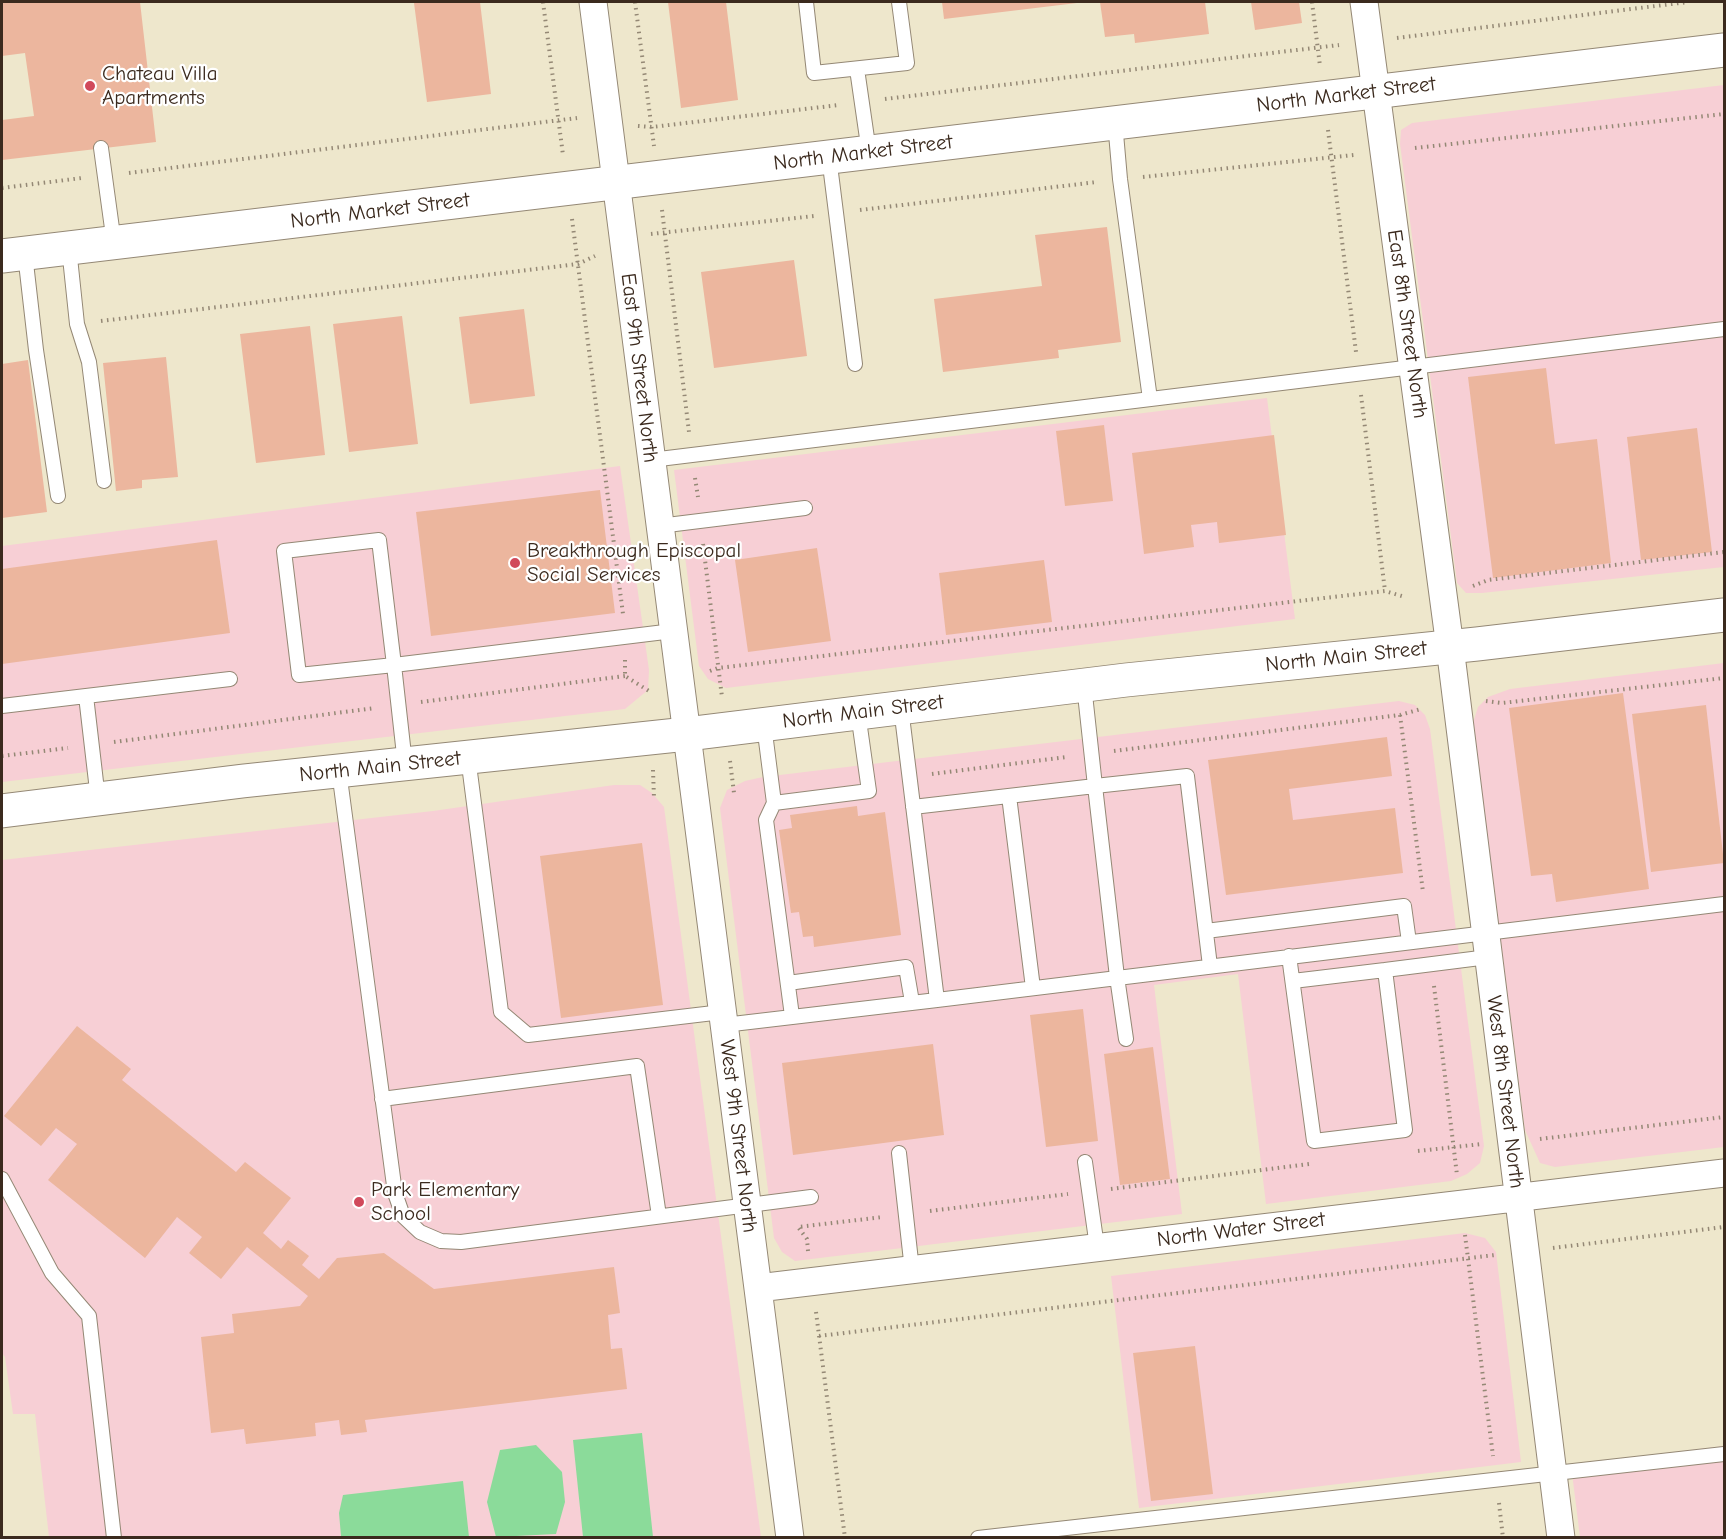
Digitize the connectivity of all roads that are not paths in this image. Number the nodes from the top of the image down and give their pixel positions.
1 (593, 2) edge
2 (806, 2) edge
3 (899, 2) edge
4 (1364, 2) edge
5 (1725, 50) edge
6 (857, 69) junction
7 (1376, 91) junction
8 (1115, 122) junction
9 (101, 148) dead end
10 (869, 152) junction
11 (829, 157) junction
12 (615, 182) junction
13 (114, 243) junction
14 (69, 248) junction
15 (13, 255) edge
16 (1725, 329) edge
17 (855, 364) dead end
18 (1412, 366) junction
19 (1150, 399) junction
20 (651, 460) junction
21 (104, 481) dead end
22 (58, 496) dead end
23 (805, 508) dead end
24 (659, 526) junction
25 (1725, 615) edge
26 (673, 631) junction
27 (1450, 647) junction
28 (394, 665) junction
29 (230, 679) dead end
30 (1084, 685) junction
31 (86, 696) junction
32 (2, 706) edge
33 (901, 708) junction
34 (858, 713) junction
35 (764, 725) junction
36 (687, 734) junction
37 (468, 758) junction
38 (405, 764) junction
39 (339, 771) junction
40 (1095, 786) junction
41 (1009, 796) junction
42 (98, 799) junction
43 (774, 803) junction
44 (913, 807) junction
45 (2, 811) edge
46 (1725, 904) edge
47 (1206, 932) junction
48 (1409, 942) junction
49 (1487, 945) junction
50 (1289, 956) junction
51 (1210, 966) junction
52 (1385, 970) junction
53 (1117, 977) junction
54 (1293, 981) junction
55 (788, 983) junction
56 (1033, 988) junction
57 (937, 1000) junction
58 (912, 1002) junction
59 (792, 1016) junction
60 (723, 1018) junction
61 (1126, 1039) dead end
62 (382, 1100) junction
63 (899, 1153) dead end
64 (1085, 1162) dead end
65 (1725, 1173) edge
66 (2, 1179) edge
67 (810, 1197) dead end
68 (1518, 1197) junction
69 (747, 1204) junction
70 (659, 1216) junction
71 (1097, 1247) junction
72 (912, 1270) junction
73 (758, 1288) junction
74 (1725, 1454) edge
75 (1553, 1474) junction
76 (114, 1538) edge
77 (790, 1538) edge
78 (978, 1538) edge
79 (1561, 1538) edge

1 - 12 street, East 9th Street North
2 - 6 lane
3 - 6 lane
4 - 7 street, East 8th Street North
5 - 7 street, North Market Street
6 - 10 lane
7 - 8 street, North Market Street
7 - 18 street, East 8th Street North
8 - 10 street, North Market Street
8 - 19 lane
9 - 13 lane
10 - 11 street, North Market Street
11 - 12 street, North Market Street
11 - 17 lane
12 - 13 street, North Market Street
12 - 20 street, East 9th Street North
13 - 14 street, North Market Street
14 - 15 street, North Market Street
14 - 21 lane
15 - 22 lane
16 - 18 lane
18 - 19 lane
18 - 27 street, East 8th Street North
19 - 20 lane
20 - 24 street, East 9th Street North
23 - 24 lane
24 - 26 street, East 9th Street North
25 - 27 street, North Main Street
26 - 28 lane
26 - 36 street, East 9th Street North
27 - 30 street, North Main Street
27 - 49 street, West 8th Street North
28 - 28 lane
28 - 38 lane
29 - 31 lane
30 - 33 street, North Main Street
30 - 40 lane
31 - 32 lane
31 - 42 lane
33 - 34 street, North Main Street
33 - 44 lane
34 - 35 street, North Main Street
34 - 43 lane
35 - 36 street, North Main Street
35 - 43 lane
36 - 37 street, North Main Street
36 - 60 street, West 9th Street North
37 - 38 street, North Main Street
37 - 60 lane
38 - 39 street, North Main Street
39 - 42 street, North Main Street
39 - 62 lane
40 - 41 lane
40 - 47 lane
40 - 53 lane
41 - 44 lane
41 - 56 lane
42 - 45 street, North Main Street
43 - 55 lane
44 - 57 lane
46 - 49 lane
47 - 48 lane
47 - 51 lane
48 - 49 lane
48 - 50 lane
49 - 52 lane
49 - 68 street, West 8th Street North
50 - 51 lane
50 - 54 lane
51 - 53 lane
52 - 54 lane
52 - 54 lane
53 - 56 lane
53 - 61 lane
55 - 58 lane
55 - 59 lane
56 - 57 lane
57 - 58 lane
58 - 59 lane
59 - 60 lane
60 - 69 street, West 9th Street North
62 - 70 lane
62 - 70 lane
63 - 72 lane
64 - 71 lane
65 - 68 street, North Water Street
66 - 76 lane
67 - 69 lane
68 - 71 street, North Water Street
68 - 75 street, West 8th Street North
69 - 70 lane
69 - 73 street, West 9th Street North
71 - 72 street, North Water Street
72 - 73 street, North Water Street
73 - 77 street, West 9th Street North
74 - 75 lane
75 - 78 lane
75 - 79 street, West 8th Street North

